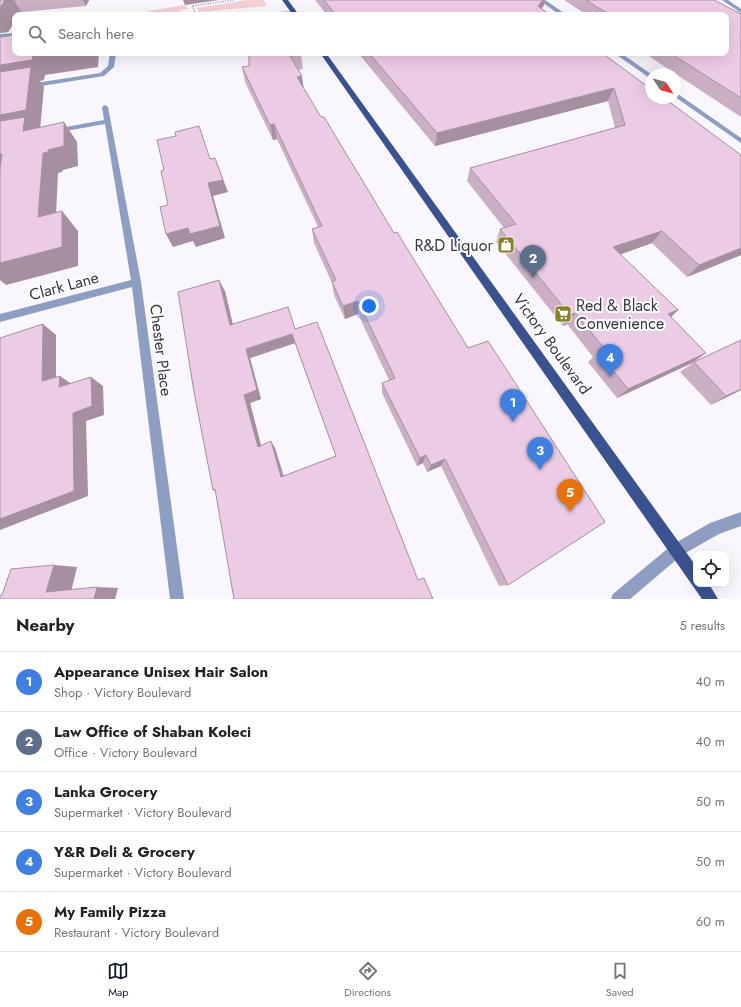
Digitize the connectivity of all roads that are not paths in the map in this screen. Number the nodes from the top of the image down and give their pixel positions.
1 (285, 0) edge
2 (542, 0) edge
3 (725, 0) edge
4 (741, 11) edge
5 (294, 12) edge
6 (560, 12) edge
7 (12, 35) edge
8 (0, 36) edge
9 (113, 56) edge
10 (325, 56) edge
11 (621, 56) edge
12 (645, 73) edge
13 (24, 87) edge
14 (681, 98) edge
15 (105, 107) dead end
16 (106, 122) junction
17 (46, 132) edge
18 (741, 141) edge
19 (136, 282) junction
20 (0, 318) edge
21 (741, 519) edge
22 (677, 550) junction
23 (693, 574) edge
24 (702, 587) edge
25 (177, 599) edge
26 (618, 599) edge
27 (711, 599) edge

1 - 5 main road
2 - 6 street
3 - 4 street
7 - 8 street
9 - 13 street
10 - 22 main road, Victory Boulevard
11 - 12 street
14 - 18 street
15 - 16 street, Chester Place
16 - 17 street
16 - 19 street, Chester Place
19 - 20 street, Clark Lane
19 - 25 street, Chester Place
21 - 22 street
22 - 23 main road, Victory Boulevard
22 - 26 street
24 - 27 main road

